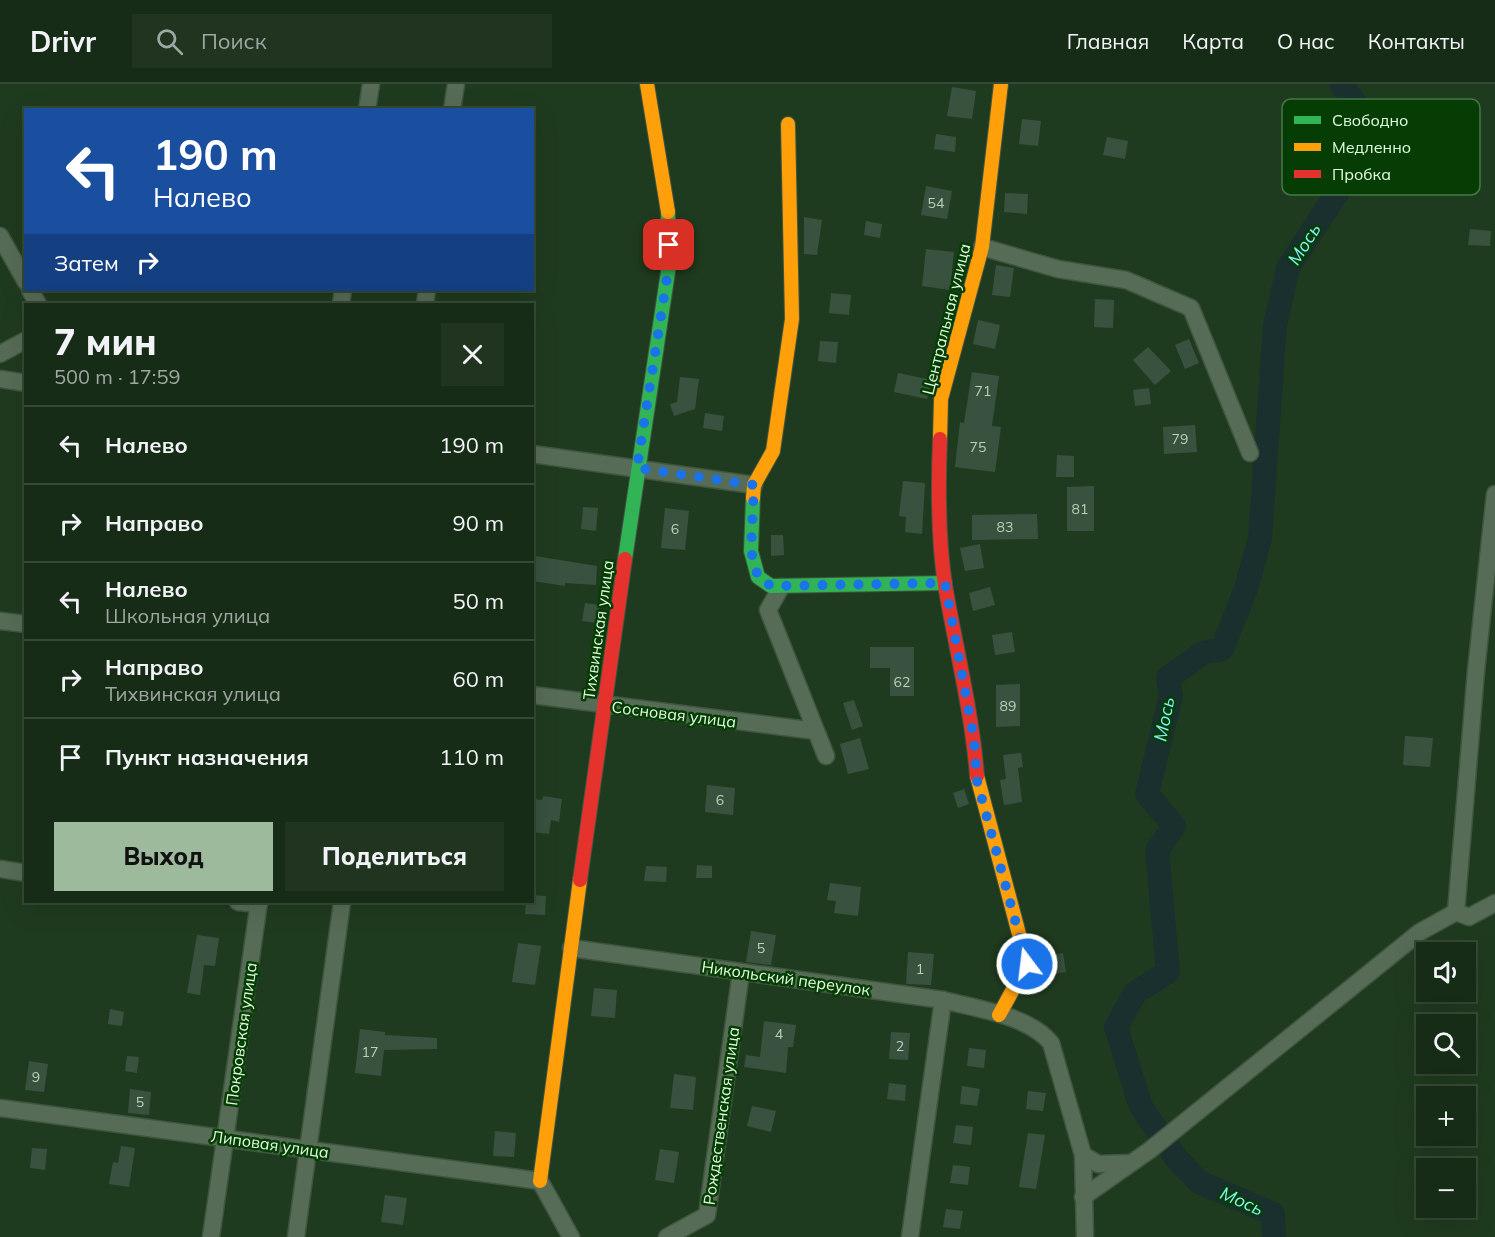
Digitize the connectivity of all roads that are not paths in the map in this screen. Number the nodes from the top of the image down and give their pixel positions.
1 (371, 84) edge
2 (456, 84) edge
3 (647, 84) edge
4 (1001, 84) edge
5 (367, 108) edge
6 (452, 108) edge
7 (788, 124) dead end
8 (0, 236) edge
9 (982, 247) junction
10 (24, 278) edge
11 (24, 341) edge
12 (0, 354) edge
13 (0, 380) edge
14 (24, 383) edge
15 (1250, 453) dead end
16 (534, 454) edge
17 (637, 468) junction
18 (754, 485) junction
19 (1495, 494) edge
20 (1492, 558) edge
21 (945, 583) junction
22 (782, 587) junction
23 (0, 621) edge
24 (24, 624) edge
25 (534, 694) edge
26 (603, 705) junction
27 (816, 731) junction
28 (826, 756) dead end
29 (0, 869) edge
30 (24, 873) edge
31 (259, 903) edge
32 (342, 903) edge
33 (1495, 903) edge
34 (1456, 912) junction
35 (571, 948) junction
36 (741, 972) junction
37 (943, 1000) junction
38 (999, 1015) junction
39 (0, 1108) edge
40 (226, 1138) junction
41 (307, 1149) junction
42 (1083, 1155) junction
43 (1131, 1163) junction
44 (540, 1181) junction
45 (1083, 1197) junction
46 (211, 1237) edge
47 (296, 1237) edge
48 (571, 1237) edge
49 (667, 1237) edge
50 (910, 1237) edge
51 (1085, 1237) edge

1 - 5 street
2 - 6 street
3 - 17 street, Тихвинская улица
4 - 9 street, Центральная улица
7 - 18 street
8 - 10 street
9 - 15 street
9 - 21 street, Центральная улица
11 - 12 street
13 - 14 street
16 - 17 street
17 - 18 street
17 - 26 street, Тихвинская улица
18 - 22 street
19 - 20 street
20 - 34 street
21 - 22 street
21 - 38 street, Центральная улица
22 - 27 street
23 - 24 street
25 - 26 street, Сосновая улица
26 - 27 street, Сосновая улица
26 - 35 street, Тихвинская улица
27 - 28 street
29 - 30 street
31 - 40 street, Покровская улица
32 - 41 street
33 - 34 street
34 - 43 street
35 - 36 street, Никольский переулок
35 - 44 street, Тихвинская улица
36 - 37 street, Никольский переулок
36 - 49 street, Рождественская улица
37 - 38 street, Никольский переулок
37 - 50 street
38 - 42 street, Никольский переулок
39 - 40 street, Липовая улица
40 - 41 street, Липовая улица
40 - 46 street, Покровская улица
41 - 44 street, Липовая улица
41 - 47 street
42 - 43 street
42 - 45 street, Никольский переулок
43 - 45 street
44 - 48 street
45 - 51 street, Никольский переулок

